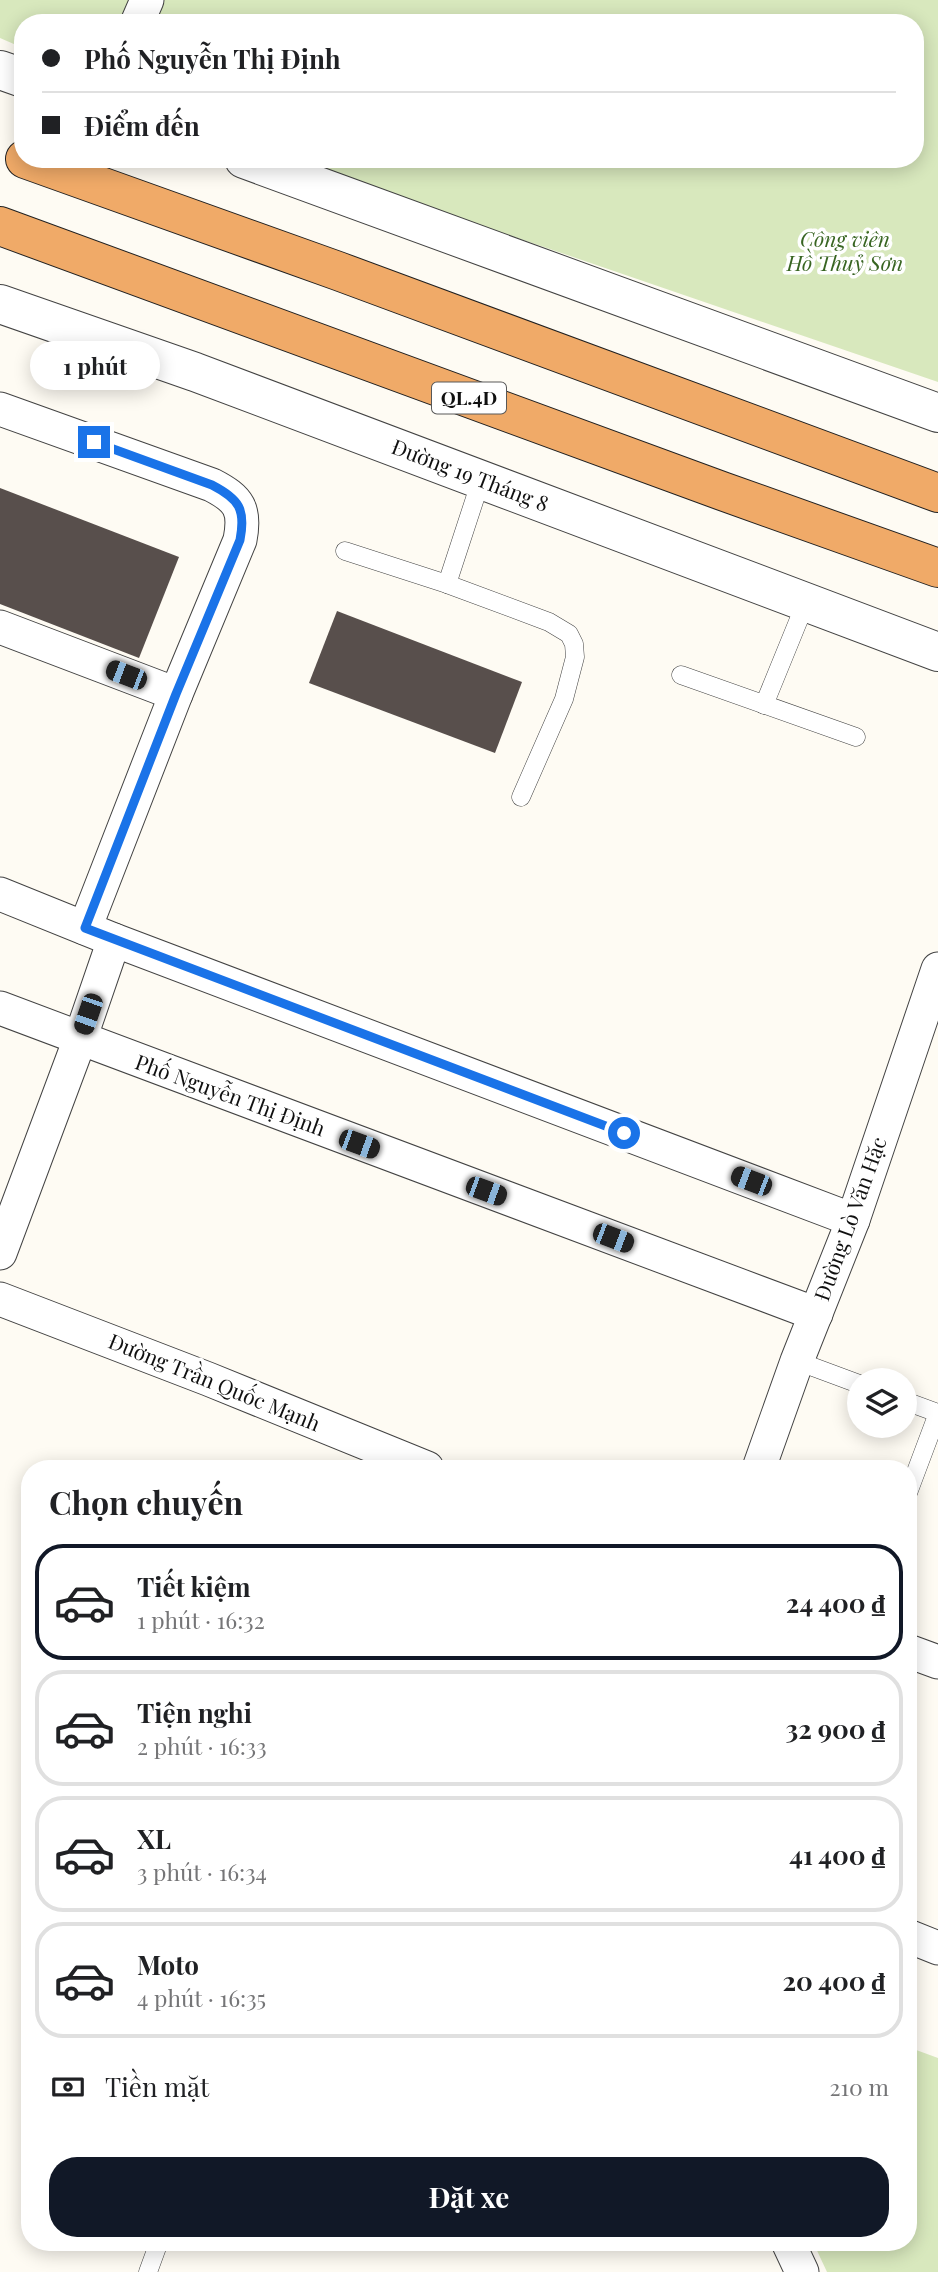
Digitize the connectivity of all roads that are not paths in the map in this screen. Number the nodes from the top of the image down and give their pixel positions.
1 (49, 168) edge
2 (269, 168) edge
3 (0, 226) edge
4 (0, 304) edge
5 (0, 408) edge
6 (938, 413) edge
7 (481, 480) junction
8 (938, 493) edge
9 (345, 551) dead end
10 (938, 568) edge
11 (447, 584) junction
12 (806, 602) junction
13 (0, 627) edge
14 (938, 653) edge
15 (681, 676) dead end
16 (176, 694) junction
17 (764, 705) junction
18 (856, 737) dead end
19 (521, 797) dead end
20 (0, 894) edge
21 (99, 934) junction
22 (938, 969) edge
23 (0, 1008) edge
24 (80, 1040) junction
25 (853, 1220) junction
26 (0, 1252) edge
27 (0, 1299) edge
28 (816, 1314) junction
29 (797, 1361) junction
30 (847, 1380) edge
31 (917, 1405) edge
32 (938, 1413) edge
33 (407, 1460) edge
34 (762, 1460) edge
35 (917, 1469) edge
36 (917, 1654) edge
37 (938, 1662) edge
38 (917, 1940) edge
39 (938, 1948) edge
40 (156, 2251) edge
41 (792, 2251) edge
42 (148, 2272) edge
43 (802, 2272) edge

1 - 8 highway
2 - 6 street
3 - 10 highway, QL.4D
4 - 7 street, Đường 19 Tháng 8
5 - 16 street
7 - 11 lane
7 - 12 street, Đường 19 Tháng 8
9 - 11 lane
11 - 19 lane
12 - 14 street, Đường 19 Tháng 8
12 - 17 lane
13 - 16 street
15 - 17 lane
16 - 21 street
17 - 18 lane
20 - 21 street
21 - 24 street
21 - 25 street
22 - 25 street, Đường Lò Văn Hặc
23 - 24 street, Phố Nguyễn Thị Định
24 - 26 street
24 - 28 street, Phố Nguyễn Thị Định
25 - 28 street, Đường Lò Văn Hặc
27 - 33 street, Đường Trần Quốc Mạnh
28 - 29 street, Đường Lò Văn Hặc
29 - 30 lane
29 - 34 street, Đường Lò Văn Hặc
31 - 32 lane
32 - 35 lane
36 - 37 street
38 - 39 street
40 - 42 lane
41 - 43 street

